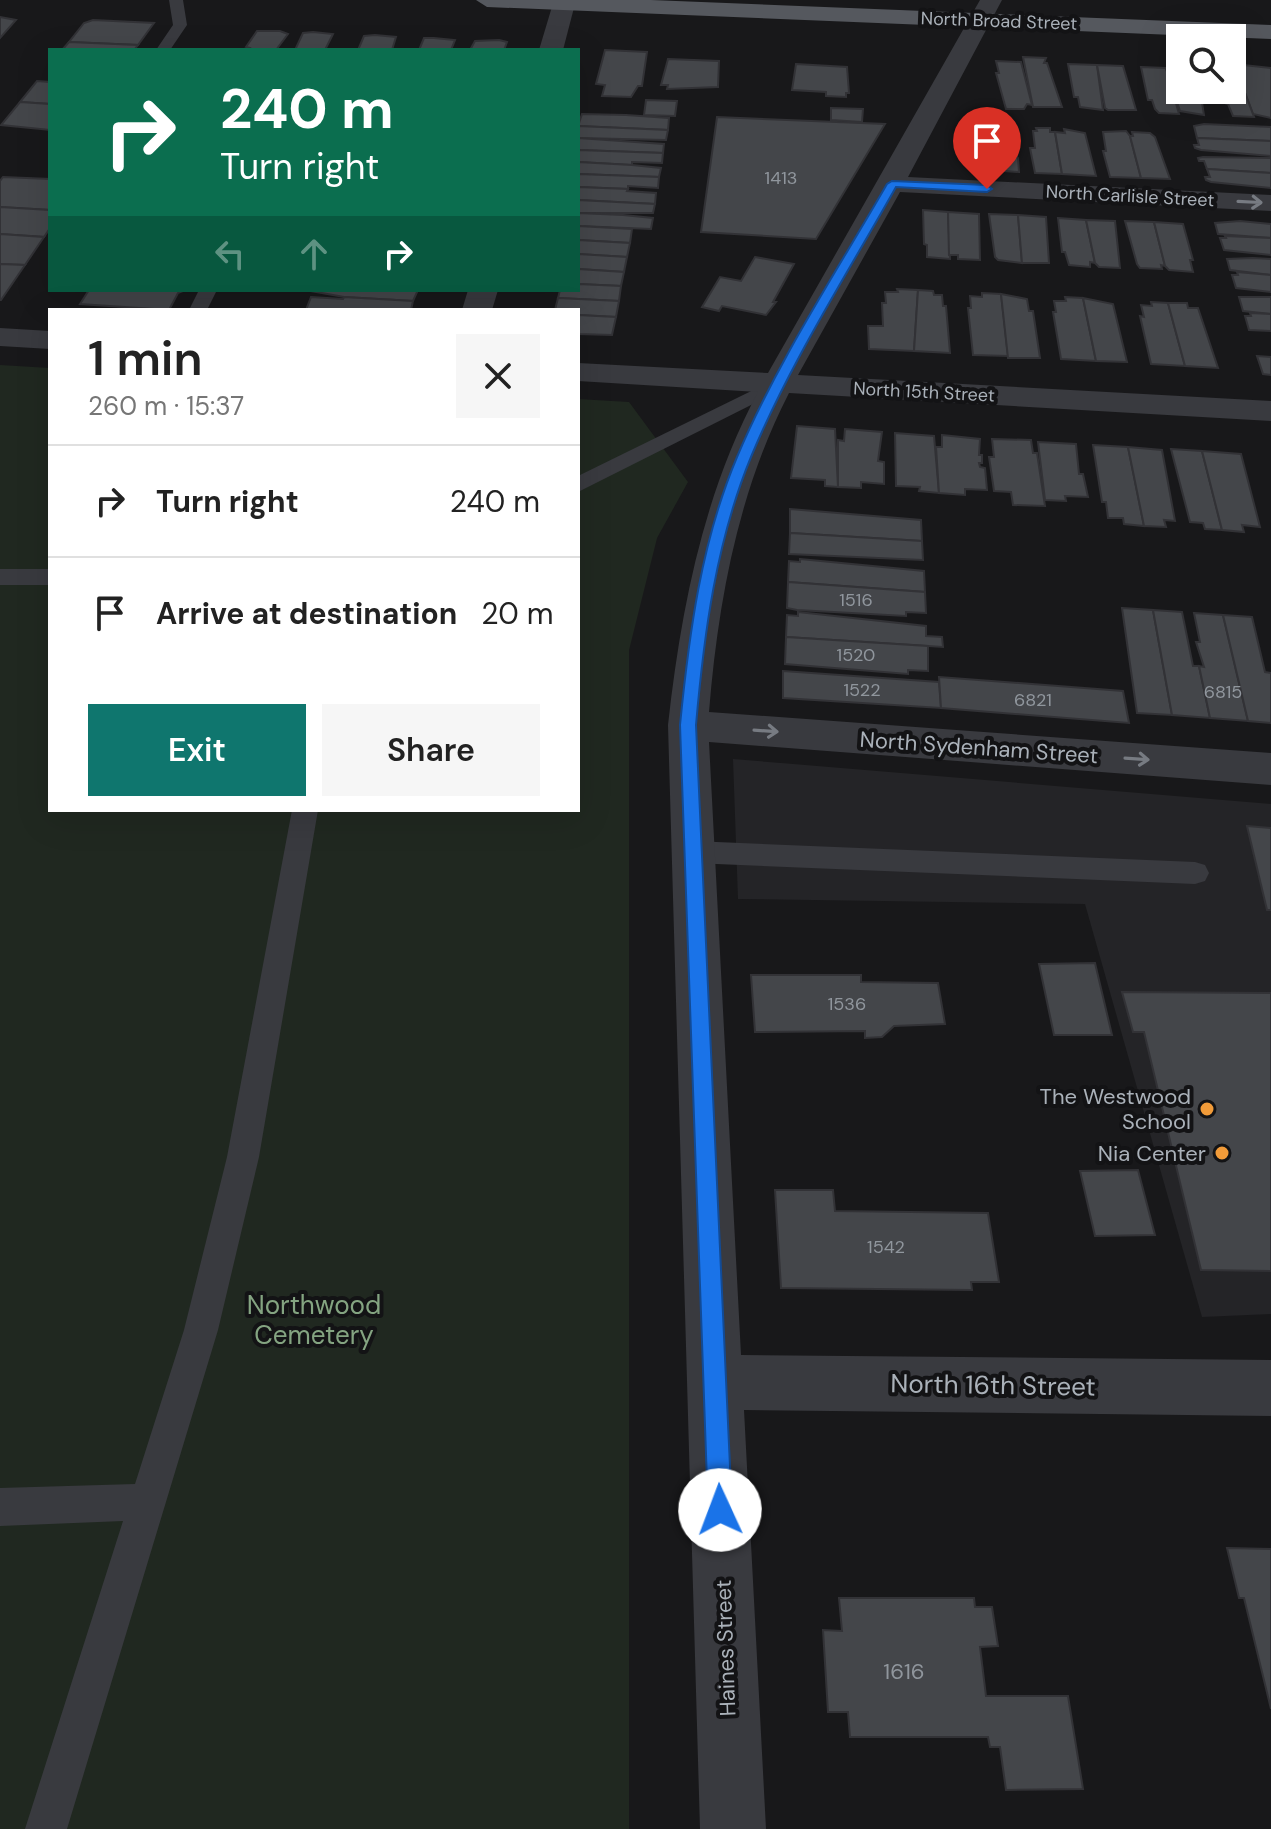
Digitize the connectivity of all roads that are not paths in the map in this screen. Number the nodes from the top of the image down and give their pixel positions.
1 (176, 0) edge
2 (487, 0) edge
3 (565, 2) edge
4 (985, 10) edge
5 (1271, 32) edge
6 (164, 48) edge
7 (552, 48) edge
8 (892, 184) junction
9 (1271, 203) edge
10 (0, 337) edge
11 (48, 340) edge
12 (580, 372) edge
13 (778, 384) junction
14 (1271, 411) edge
15 (580, 484) edge
16 (0, 577) edge
17 (48, 577) edge
18 (688, 725) junction
19 (1271, 769) edge
20 (305, 812) edge
21 (693, 852) junction
22 (1195, 873) dead end
23 (715, 1382) junction
24 (1271, 1388) edge
25 (147, 1502) junction
26 (0, 1507) edge
27 (46, 1829) edge
28 (733, 1829) edge

1 - 6 lane
2 - 3 main road, North Broad Street
3 - 4 main road, North Broad Street
3 - 7 street
4 - 5 main road, North Broad Street
4 - 8 street, Haines Street
8 -> 9 street, North Carlisle Street
8 - 13 street, Haines Street
10 - 11 street
12 - 13 street, North 15th Street
13 - 14 street, North 15th Street
13 - 15 lane
13 - 18 street, Haines Street
16 - 17 lane
18 -> 19 street, North Sydenham Street
18 - 21 street, Haines Street
20 - 25 lane
21 - 22 lane
21 - 23 street, Haines Street
23 - 24 street, North 16th Street
23 - 28 street, Haines Street
25 - 26 lane
25 - 27 lane

